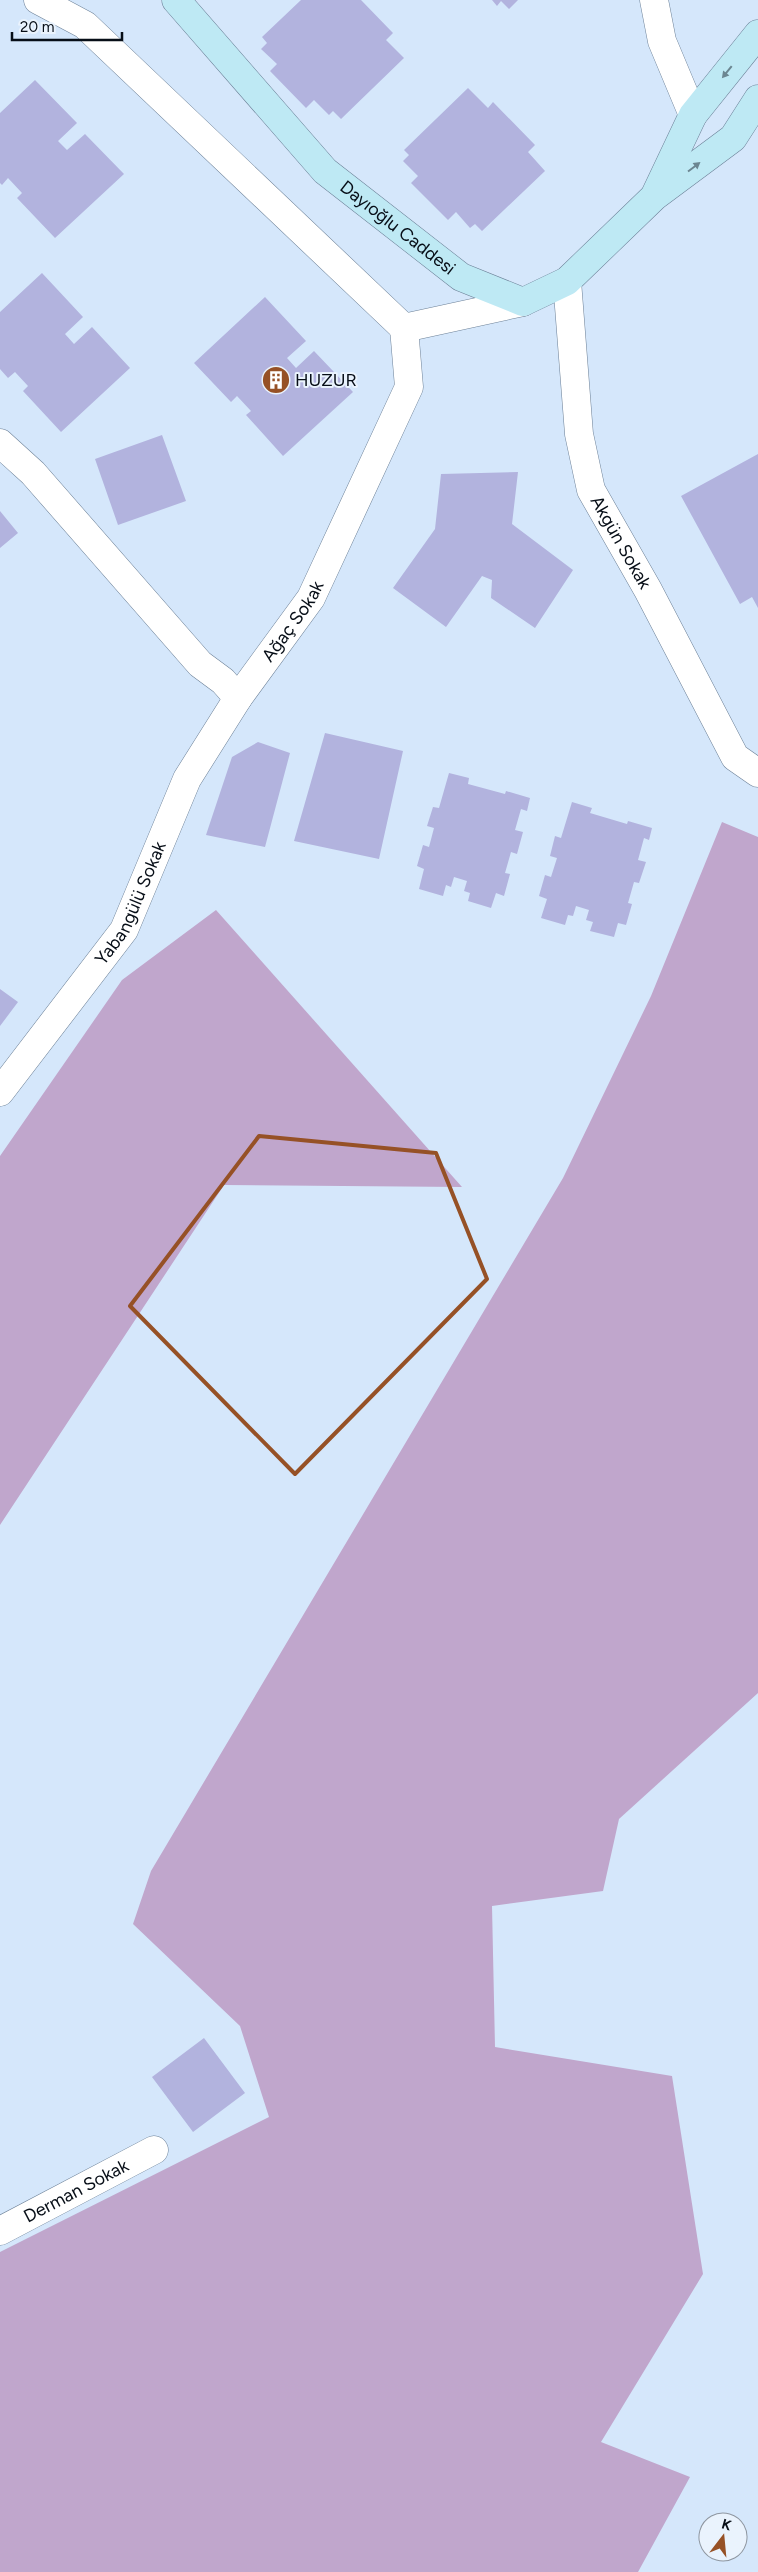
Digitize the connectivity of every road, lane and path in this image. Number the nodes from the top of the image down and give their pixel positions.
1 (38, 0) edge
2 (176, 0) edge
3 (654, 0) edge
4 (758, 34) edge
5 (758, 99) edge
6 (692, 115) junction
7 (655, 196) junction
8 (567, 280) junction
9 (523, 302) junction
10 (404, 328) junction
11 (0, 444) edge
12 (238, 698) junction
13 (758, 773) edge
14 (0, 1092) edge
15 (154, 2150) dead end
16 (0, 2231) edge

1 - 10 street
2 - 9 street, Dayıoğlu Caddesi
3 - 6 street
4 -> 6 street
7 -> 5 street
6 - 7 street
7 - 8 street
8 - 9 street
8 - 13 street, Akgün Sokak
9 - 10 street
10 - 12 street, Ağaç Sokak
11 - 12 street
12 - 14 street, Yabangülü Sokak
15 - 16 street, Derman Sokak

